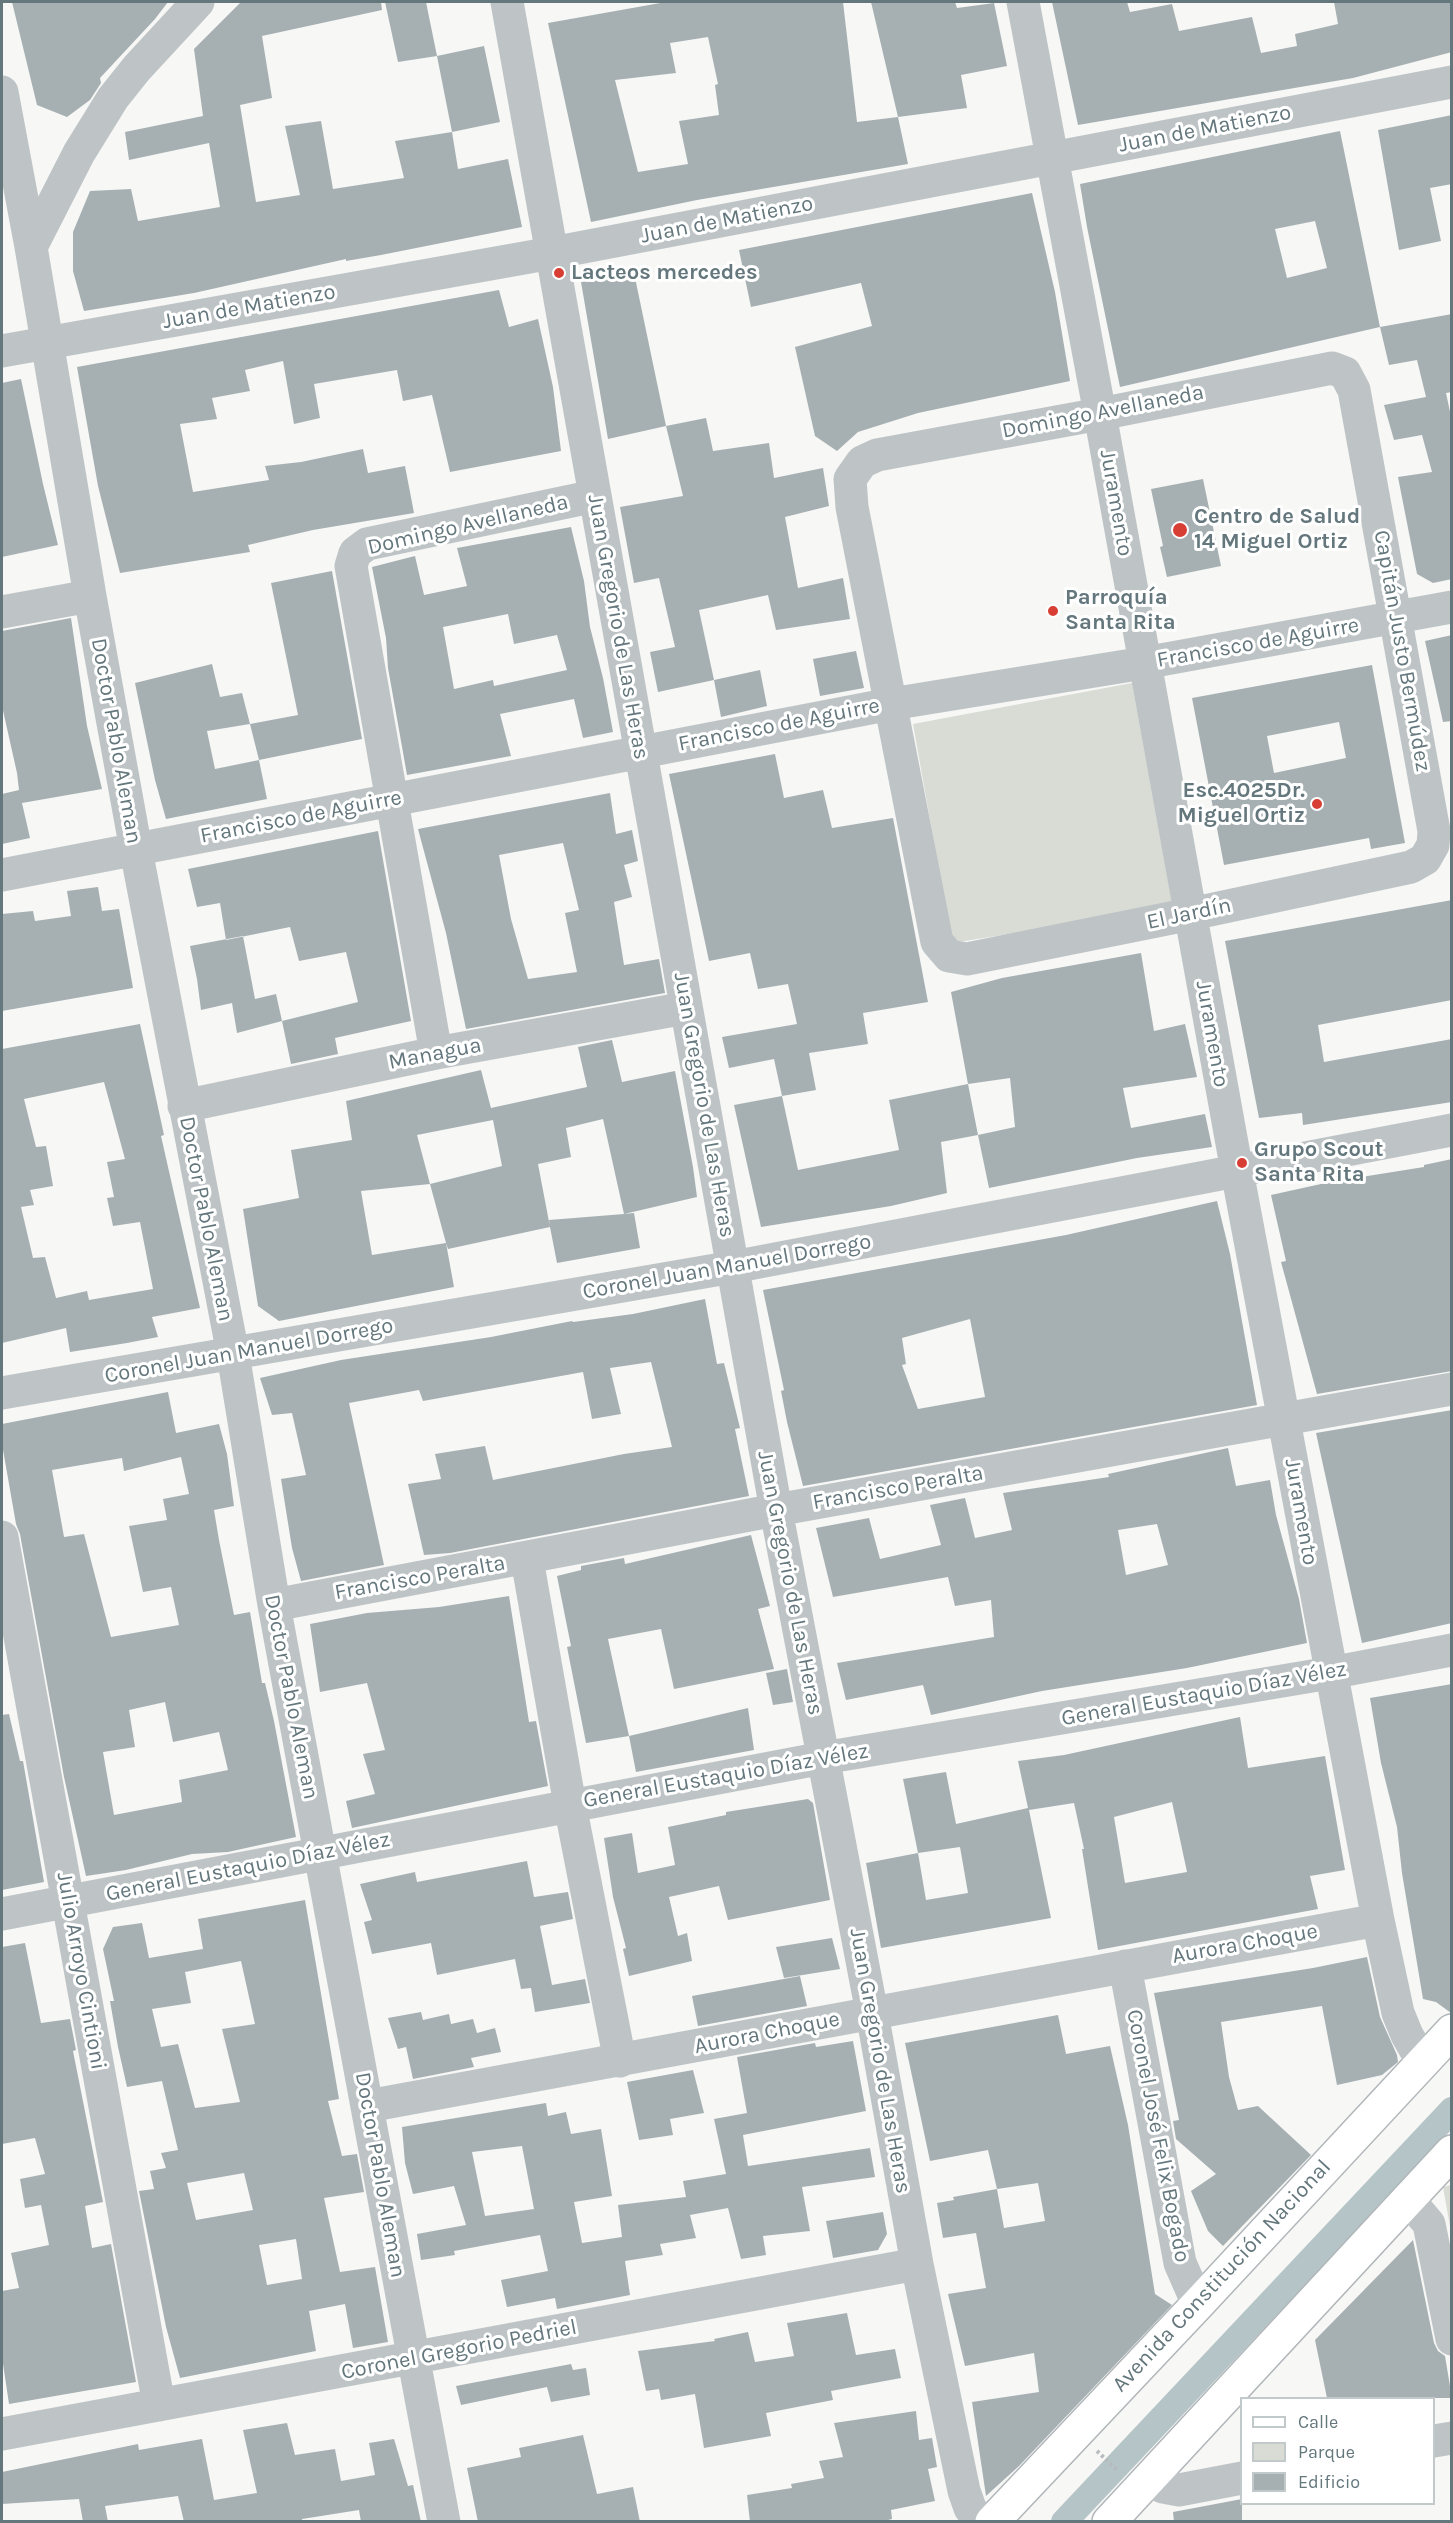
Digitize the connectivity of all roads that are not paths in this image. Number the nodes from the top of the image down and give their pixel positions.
1 (198, 2) edge
2 (507, 2) edge
3 (1023, 2) edge
4 (1452, 82) edge
5 (2, 92) edge
6 (1051, 159) junction
7 (31, 247) junction
8 (552, 253) junction
9 (47, 343) junction
10 (2, 351) edge
11 (1354, 390) joint
12 (1100, 414) junction
13 (595, 496) junction
14 (90, 596) junction
15 (1452, 608) edge
16 (2, 612) edge
17 (1396, 619) junction
18 (1144, 663) junction
19 (891, 704) junction
20 (640, 751) junction
21 (392, 800) junction
22 (136, 850) junction
23 (1411, 867) joint
24 (2, 875) edge
25 (1191, 914) junction
26 (686, 1008) junction
27 (436, 1053) junction
28 (184, 1106) junction
29 (1452, 1131) edge
30 (1237, 1171) junction
31 (733, 1267) junction
32 (233, 1354) junction
33 (1452, 1389) edge
34 (2, 1393) edge
35 (1285, 1420) junction
36 (776, 1510) junction
37 (2, 1537) edge
38 (526, 1558) junction
39 (274, 1605) junction
40 (1452, 1650) edge
41 (1330, 1673) junction
42 (823, 1758) junction
43 (570, 1805) junction
44 (321, 1853) junction
45 (69, 1902) junction
46 (2, 1914) edge
47 (1378, 1920) junction
48 (1125, 1966) junction
49 (872, 2013) junction
50 (1452, 2031) edge
51 (621, 2061) junction
52 (1422, 2061) junction
53 (368, 2106) junction
54 (1452, 2152) edge
55 (1408, 2199) junction
56 (917, 2264) junction
57 (1198, 2304) junction
58 (1452, 2339) edge
59 (413, 2358) junction
60 (159, 2405) junction
61 (2, 2434) edge
62 (1452, 2438) edge
63 (1435, 2441) edge
64 (1240, 2478) edge
65 (1136, 2479) junction
66 (444, 2522) edge
67 (980, 2522) edge
68 (992, 2522) edge
69 (1109, 2522) edge

1 - 7 street
2 - 8 street, Juan Gregorio de Las Heras
3 - 6 street, Juramento
4 - 6 street, Juan de Matienzo
5 - 7 street, Doctor Pablo Aleman
6 - 8 street, Juan de Matienzo
6 - 12 street, Juramento
7 - 9 street, Doctor Pablo Aleman
8 - 9 street, Juan de Matienzo
8 - 13 street, Juan Gregorio de Las Heras
9 - 10 street, Juan de Matienzo
9 - 14 street, Doctor Pablo Aleman
11 - 12 street, Domingo Avellaneda
11 - 17 street, Capitán Justo Bermúdez
12 - 18 street, Juramento
12 - 19 street, Domingo Avellaneda
13 - 20 street, Juan Gregorio de Las Heras
13 - 21 street, Domingo Avellaneda
14 - 16 street
14 - 22 street, Doctor Pablo Aleman
15 - 17 street, Francisco de Aguirre
17 - 18 street, Francisco de Aguirre
17 - 23 street, Capitán Justo Bermúdez
18 - 19 street, Francisco de Aguirre
18 - 25 street, Juramento
19 - 20 street, Francisco de Aguirre
19 - 25 street, El Jardín
20 - 21 street, Francisco de Aguirre
20 - 26 street, Juan Gregorio de Las Heras
21 - 22 street, Francisco de Aguirre
21 - 27 street
22 - 24 street, Francisco de Aguirre
22 - 28 street, Doctor Pablo Aleman
23 - 25 street, El Jardín
25 - 30 street, Juramento
26 - 27 street, Managua
26 - 31 street, Juan Gregorio de Las Heras
27 - 28 street, Managua
28 - 32 street, Doctor Pablo Aleman
29 - 30 street, Coronel Juan Manuel Dorrego
30 - 31 street, Coronel Juan Manuel Dorrego
30 - 35 street, Juramento
31 - 32 street, Coronel Juan Manuel Dorrego
31 - 36 street, Juan Gregorio de Las Heras
32 - 34 street, Coronel Juan Manuel Dorrego
32 - 39 street, Doctor Pablo Aleman
33 - 35 street, Francisco Peralta
35 - 36 street, Francisco Peralta
35 - 41 street, Juramento
36 - 38 street, Francisco Peralta
36 - 42 street, Juan Gregorio de Las Heras
37 - 45 street, Julio Arroyo Cintioni
38 - 39 street, Francisco Peralta
38 - 43 street
39 - 44 street, Doctor Pablo Aleman
40 - 41 street, General Eustaquio Díaz Vélez
41 - 42 street, General Eustaquio Díaz Vélez
41 - 47 street, Juramento
42 - 43 street, General Eustaquio Díaz Vélez
42 - 49 street, Juan Gregorio de Las Heras
43 - 44 street, General Eustaquio Díaz Vélez
43 - 51 street
44 - 45 street, General Eustaquio Díaz Vélez
44 - 53 street, Doctor Pablo Aleman
45 - 46 street, General Eustaquio Díaz Vélez
45 - 60 street, Julio Arroyo Cintioni
47 - 48 street, Aurora Choque
47 - 52 street, Juramento
48 - 49 street, Aurora Choque
48 - 57 street, Coronel José Felix Bogado
49 - 51 street, Aurora Choque
49 - 56 street, Juan Gregorio de Las Heras
50 - 52 main road, Avenida Constitución Nacional
51 - 53 street, Aurora Choque
52 - 57 main road, Avenida Constitución Nacional
53 - 59 street, Doctor Pablo Aleman
54 - 55 main road
55 - 58 street
55 - 65 main road
56 - 59 street, Coronel Gregorio Pedriel
56 - 67 street, Juan Gregorio de Las Heras
57 - 68 main road, Avenida Constitución Nacional
59 - 60 street, Coronel Gregorio Pedriel
59 - 66 street, Doctor Pablo Aleman
60 - 61 street, Coronel Gregorio Pedriel
62 - 63 street
64 - 65 street
65 - 69 main road

